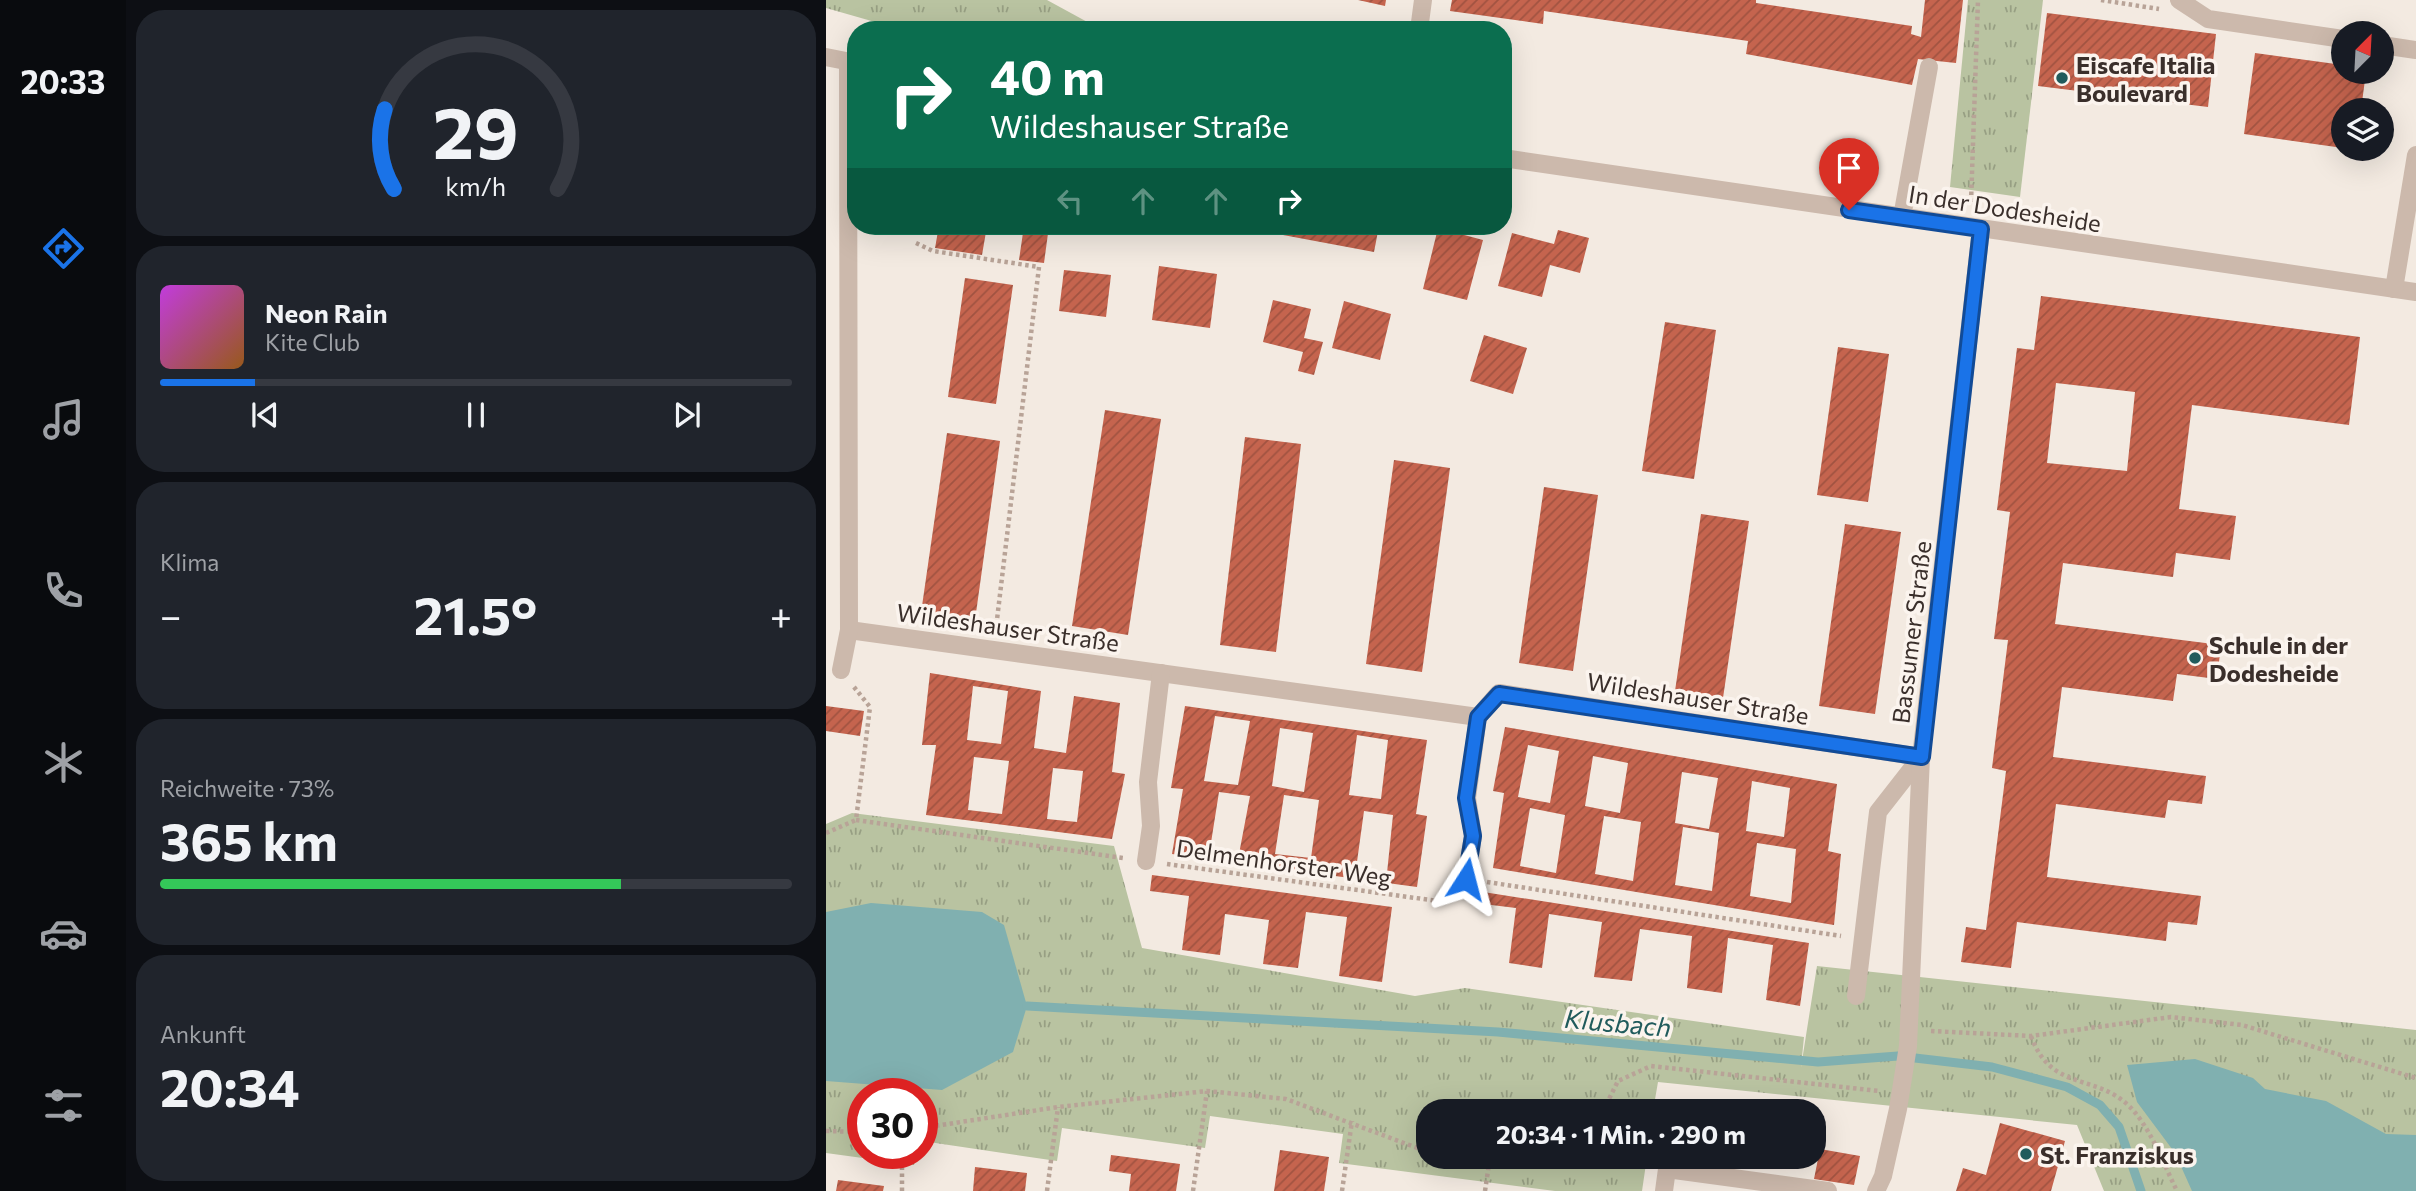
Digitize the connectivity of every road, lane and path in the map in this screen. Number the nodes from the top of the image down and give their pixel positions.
1 (1423, 0) edge
2 (1978, 0) edge
3 (2101, 0) edge
4 (2180, 2) edge
5 (1420, 21) edge
6 (2331, 37) edge
7 (2394, 47) edge
8 (2416, 50) edge
9 (826, 57) edge
10 (847, 62) edge
11 (1929, 67) dead end
12 (2416, 155) edge
13 (1512, 159) edge
14 (1902, 217) junction
15 (1981, 229) junction
16 (851, 235) edge
17 (916, 243) dead end
18 (2394, 289) junction
19 (2416, 292) edge
20 (849, 630) junction
21 (994, 649) junction
22 (841, 670) joint
23 (1161, 673) junction
24 (1478, 717) junction
25 (1922, 757) junction
26 (856, 820) junction
27 (826, 832) edge
28 (1146, 861) junction
29 (1466, 879) junction
30 (1863, 939) junction
31 (1856, 996) dead end
32 (2031, 1036) junction
33 (1909, 1038) junction
34 (2416, 1078) edge
35 (1207, 1091) junction
36 (1901, 1094) junction
37 (1609, 1099) edge
38 (1058, 1107) junction
39 (1352, 1121) junction
40 (938, 1126) edge
41 (826, 1131) edge
42 (847, 1132) edge
43 (1416, 1147) edge
44 (902, 1169) edge
45 (1488, 1169) edge
46 (902, 1191) edge
47 (1047, 1191) edge
48 (1193, 1191) edge
49 (1342, 1191) edge
50 (1485, 1191) edge
51 (1664, 1191) edge
52 (1828, 1191) edge
53 (1876, 1191) edge
54 (2177, 1191) edge

1 - 5 street
2 - 15 path
3 - 4 path
4 - 6 street
7 - 8 street
9 - 10 street
11 - 14 street
12 - 18 street
13 - 14 street, In der Dodesheide
14 - 15 street, In der Dodesheide
15 - 18 street, In der Dodesheide
15 - 25 street, Bassumer Straße
16 - 20 street
17 - 21 path
18 - 19 street, In der Dodesheide
20 - 21 street, Wildeshauser Straße
20 - 22 street
21 - 23 street, Wildeshauser Straße
22 - 26 path
23 - 24 street, Wildeshauser Straße
23 - 28 street
24 - 25 street, Wildeshauser Straße
24 - 29 street
25 - 30 street
25 - 33 street, Bassumer Straße
26 - 27 path
26 - 28 path, Delmenhorster Weg
28 - 29 path, Delmenhorster Weg
29 - 30 path
30 - 31 street
32 - 33 path
32 - 34 path
32 - 54 path
33 - 36 street, Bassumer Straße
35 - 38 path
35 - 39 path
35 - 48 path
36 - 37 path
36 - 53 street, Bassumer Straße
38 - 40 path
38 - 47 path
39 - 43 path
39 - 49 path
41 - 42 path
44 - 46 path
45 - 50 path
51 - 52 street

